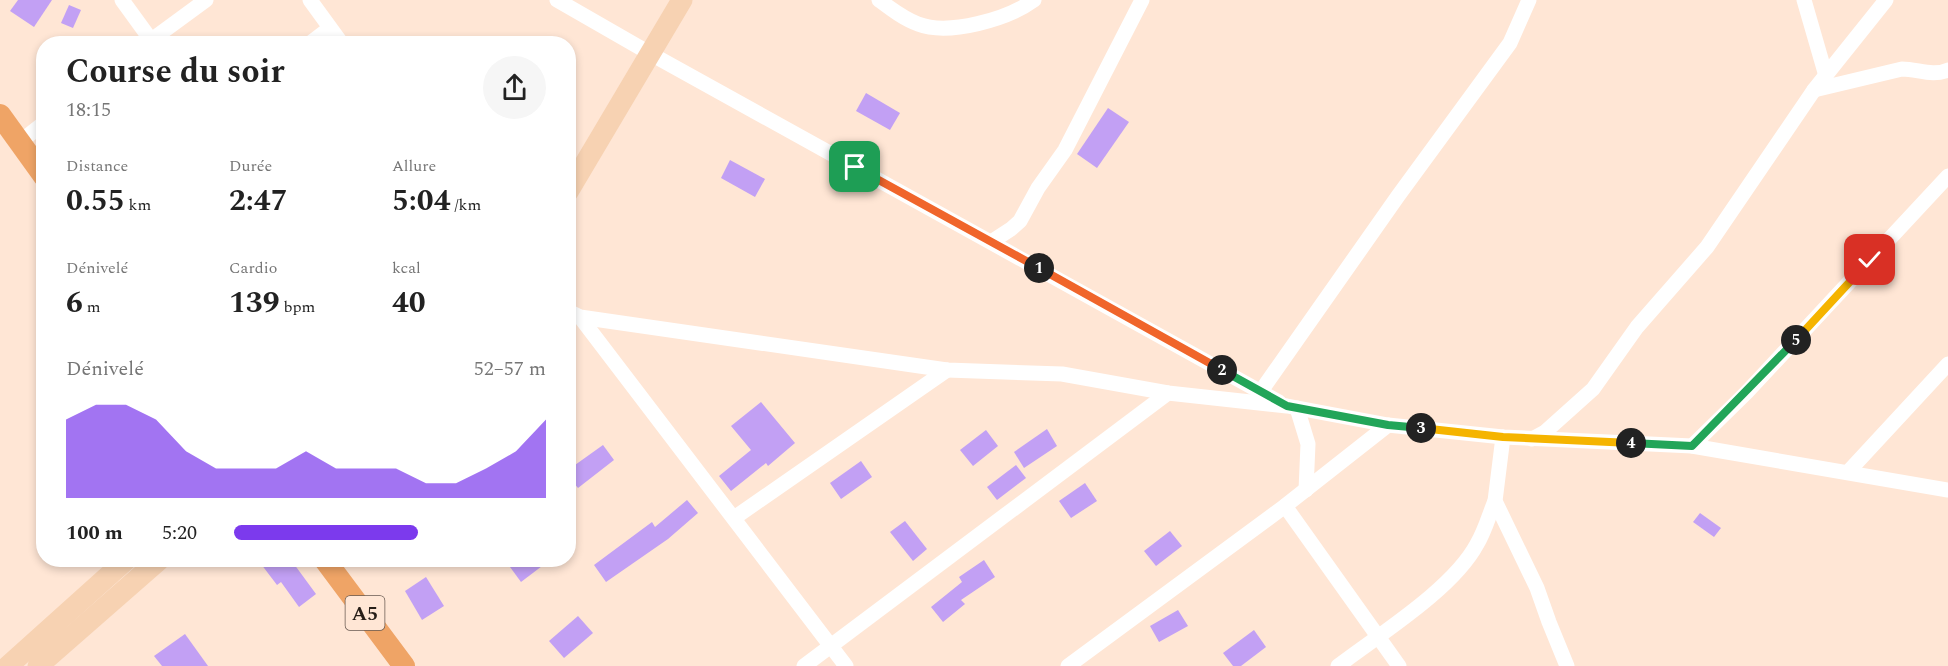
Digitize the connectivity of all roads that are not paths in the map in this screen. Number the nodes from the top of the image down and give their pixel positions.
1 (122, 0) edge
2 (206, 0) edge
3 (310, 0) edge
4 (557, 0) edge
5 (682, 0) edge
6 (879, 0) edge
7 (1034, 0) edge
8 (1142, 0) edge
9 (1529, 0) edge
10 (1804, 0) edge
11 (1886, 0) edge
12 (330, 27) junction
13 (145, 36) edge
14 (157, 36) edge
15 (319, 36) edge
16 (336, 36) edge
17 (651, 54) junction
18 (1948, 70) edge
19 (1826, 76) junction
20 (1814, 90) junction
21 (1, 117) edge
22 (36, 129) edge
23 (20, 142) junction
24 (36, 165) edge
25 (1948, 176) edge
26 (576, 179) edge
27 (991, 242) junction
28 (576, 314) edge
29 (576, 317) edge
30 (1948, 364) edge
31 (947, 370) junction
32 (1261, 391) junction
33 (1168, 393) junction
34 (1292, 407) junction
35 (1388, 425) junction
36 (1503, 437) junction
37 (1532, 439) junction
38 (1692, 446) junction
39 (1848, 472) junction
40 (1306, 490) junction
41 (1948, 490) edge
42 (1495, 501) junction
43 (1285, 506) junction
44 (734, 518) junction
45 (118, 567) edge
46 (151, 567) edge
47 (330, 567) edge
48 (1377, 636) junction
49 (831, 646) junction
50 (8, 666) edge
51 (38, 666) edge
52 (404, 666) edge
53 (804, 666) edge
54 (846, 666) edge
55 (1068, 666) edge
56 (1338, 666) edge
57 (1399, 666) edge
58 (1567, 666) edge

1 - 13 street
2 - 14 street
3 - 12 street
4 - 17 street
5 - 17 main road
6 - 7 street
8 - 27 street
9 - 32 street
10 - 19 street
11 - 19 street
12 - 15 street
12 - 16 street
17 - 26 main road
17 - 27 street
18 - 20 street
19 - 20 street
20 - 37 street
21 - 23 main road
22 - 23 street
23 - 24 main road
25 - 38 street
27 - 32 street
28 - 31 street
29 - 44 street
30 - 39 street
31 - 33 street
31 - 44 street
32 - 34 street
33 - 34 street
33 - 49 street
34 - 35 street
34 - 40 street
35 - 36 street
35 - 40 street
36 - 37 street
36 - 42 street
37 - 38 street
38 - 39 street
39 - 41 street
40 - 43 street
42 - 48 street
42 - 58 street
43 - 48 street
43 - 55 street
44 - 49 street
45 - 50 main road
46 - 51 main road
47 - 52 main road, A5
48 - 56 street
48 - 57 street
49 - 53 street
49 - 54 street

